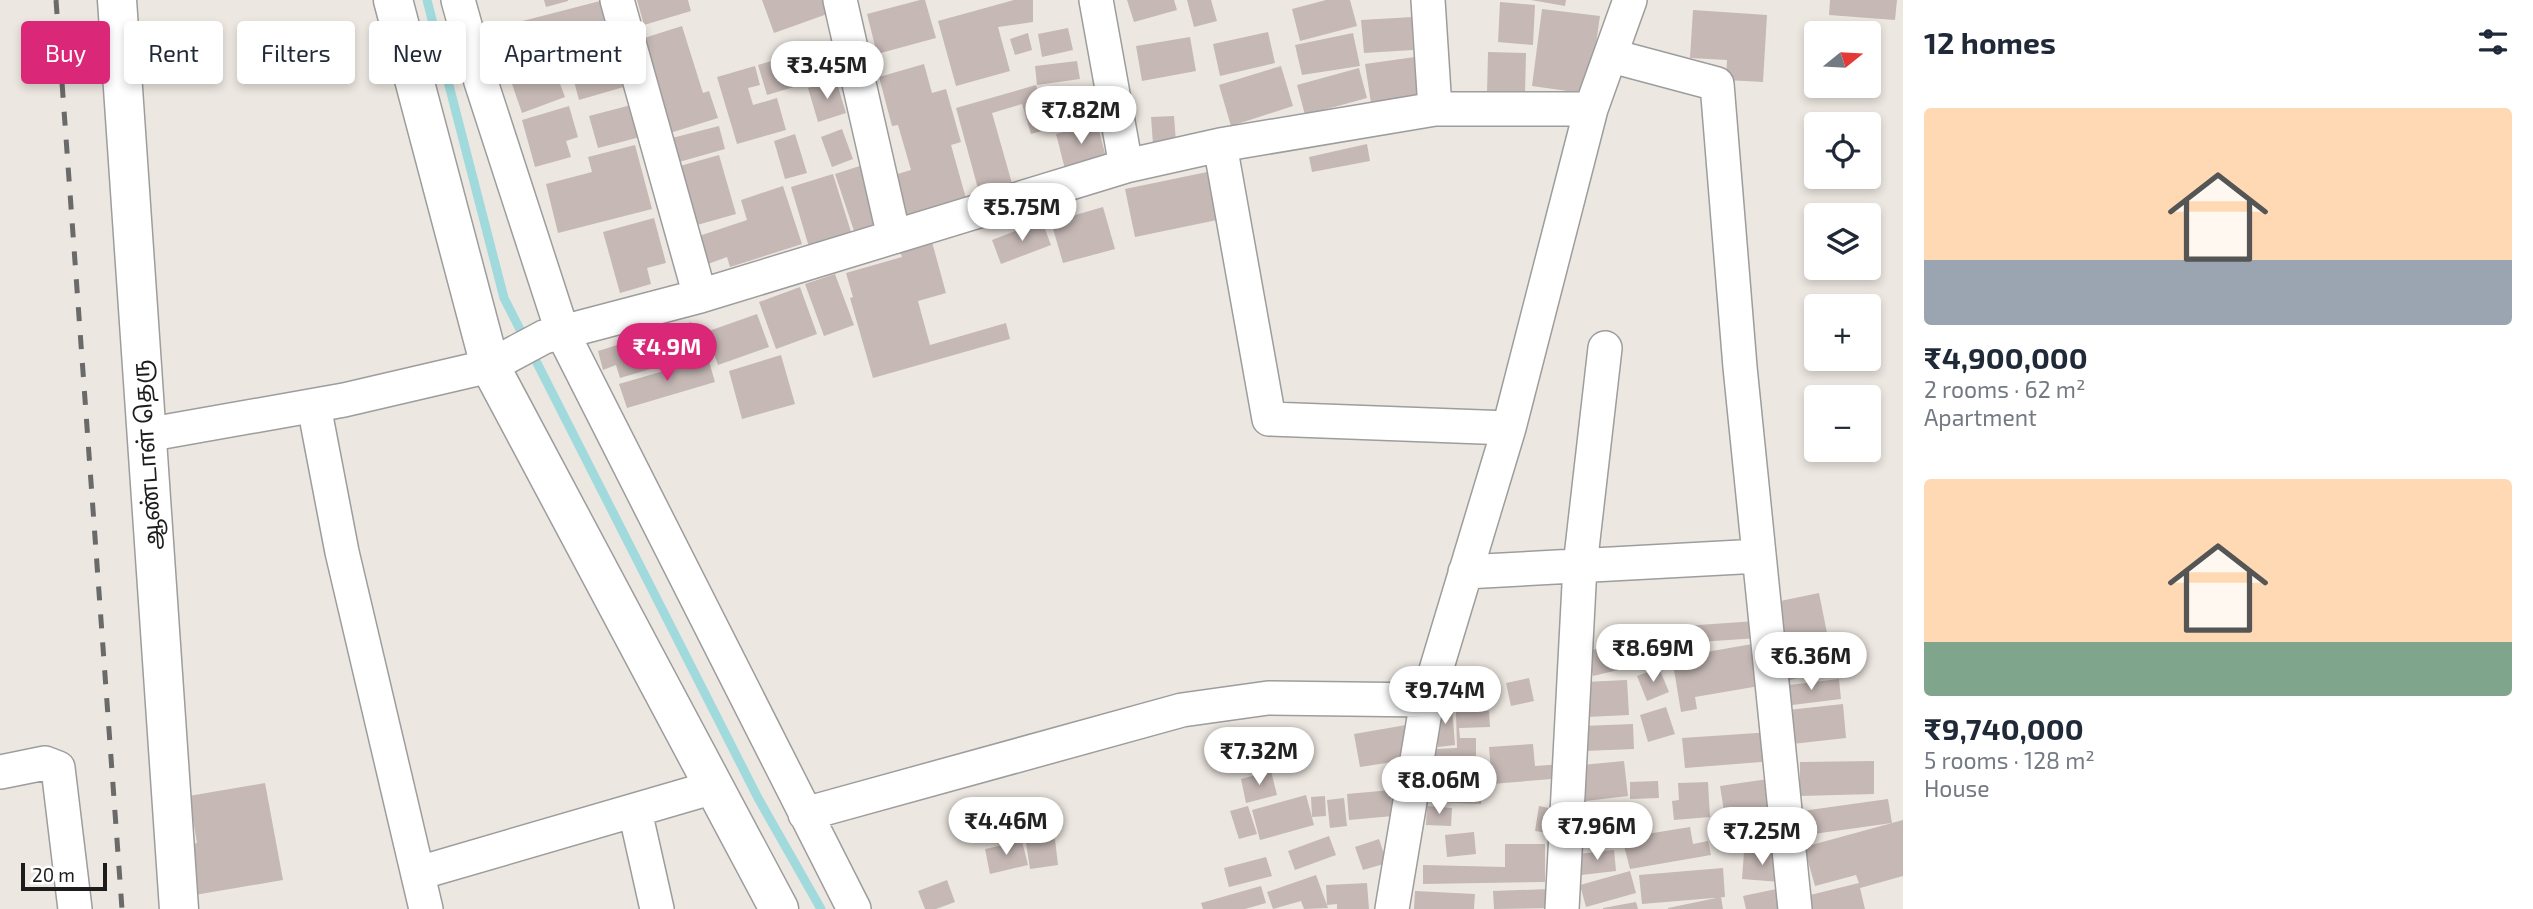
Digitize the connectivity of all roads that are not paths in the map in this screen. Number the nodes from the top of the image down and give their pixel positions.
1 (117, 0) edge
2 (393, 0) edge
3 (458, 0) edge
4 (617, 0) edge
5 (840, 0) edge
6 (1096, 0) edge
7 (1428, 0) edge
8 (1630, 0) edge
9 (1612, 56) junction
10 (1435, 109) junction
11 (1591, 109) junction
12 (1220, 145) junction
13 (1126, 166) junction
14 (894, 237) junction
15 (700, 296) junction
16 (553, 335) junction
17 (1605, 348) dead end
18 (500, 362) junction
19 (314, 406) junction
20 (1508, 428) junction
21 (146, 435) junction
22 (1759, 556) junction
23 (1580, 566) junction
24 (1465, 572) junction
25 (1427, 700) junction
26 (0, 772) edge
27 (714, 787) junction
28 (635, 811) junction
29 (805, 814) junction
30 (419, 873) junction
31 (75, 909) edge
32 (179, 909) edge
33 (426, 909) edge
34 (657, 909) edge
35 (779, 909) edge
36 (855, 909) edge
37 (1392, 909) edge
38 (1562, 909) edge
39 (1795, 909) edge

1 - 21 street, ஆண்டாள் தெரு
2 - 18 street
3 - 16 street
4 - 15 street
5 - 14 street
6 - 13 street
7 - 10 street
8 - 9 street
9 - 11 street
9 - 22 street
10 - 11 street
10 - 12 street
11 - 20 street
12 - 13 street
12 - 20 street
13 - 14 street
14 - 15 street
15 - 16 street
16 - 18 street
16 - 29 street
17 - 23 street
18 - 19 street
18 - 27 street
19 - 21 street
19 - 30 street
20 - 24 street
21 - 32 street, ஆண்டாள் தெரு
22 - 23 street
22 - 39 street
23 - 24 street
23 - 38 street
24 - 25 street
25 - 29 street
25 - 37 street
26 - 31 street
27 - 28 street
27 - 35 street
28 - 30 street
28 - 34 street
29 - 36 street
30 - 33 street

